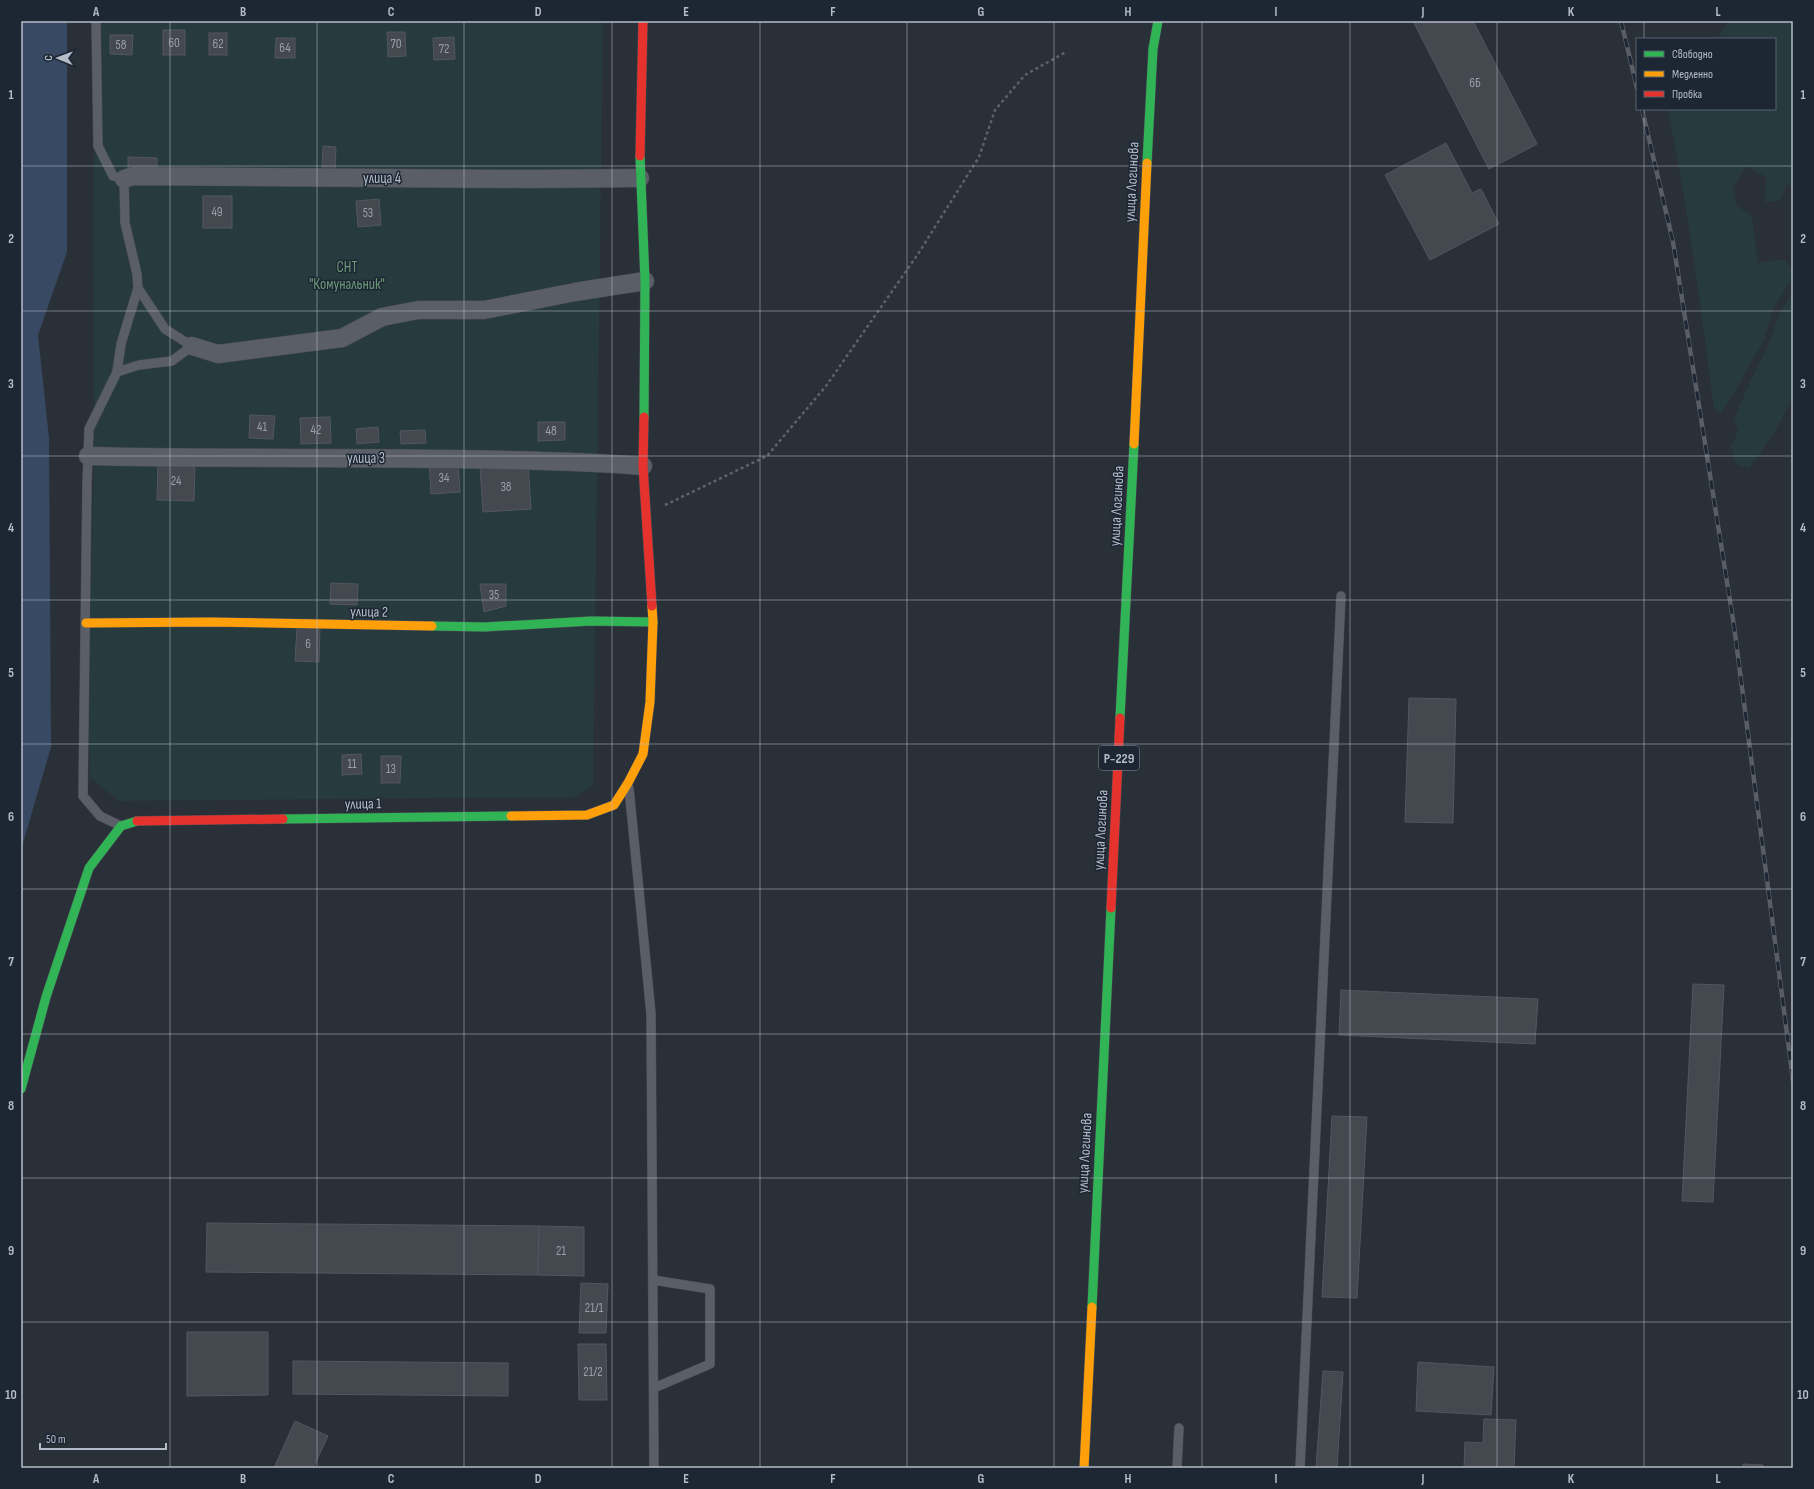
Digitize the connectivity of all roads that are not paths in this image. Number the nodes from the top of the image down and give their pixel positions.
1 (96, 21) edge
2 (643, 21) edge
3 (1149, 21) edge
4 (1158, 21) edge
5 (1153, 49) junction
6 (124, 178) junction
7 (640, 178) junction
8 (645, 281) junction
9 (138, 288) junction
10 (192, 346) junction
11 (117, 372) junction
12 (88, 456) junction
13 (643, 466) junction
14 (1341, 596) dead end
15 (653, 622) junction
16 (86, 623) junction
17 (628, 783) junction
18 (121, 826) junction
19 (21, 1089) edge
20 (653, 1280) junction
21 (654, 1388) junction
22 (1179, 1428) dead end
23 (654, 1468) edge
24 (1084, 1468) edge
25 (1177, 1468) edge
26 (1300, 1468) edge

1 - 6 lane
2 - 7 street, улица 1
3 - 5 street
4 - 5 street
5 - 24 street, улица Логинова / Р-229
6 - 7 street, улица 4
6 - 9 lane
7 - 8 street, улица 1
8 - 10 street
8 - 13 street, улица 1
9 - 10 lane
9 - 11 lane
10 - 11 lane
11 - 12 lane
12 - 13 street, улица 3
12 - 16 lane
13 - 15 street, улица 1
14 - 26 lane
15 - 16 street, улица 2
15 - 17 street, улица 1
16 - 18 lane
17 - 18 street, улица 1
17 - 20 lane
18 - 19 street
20 - 21 lane
20 - 21 lane
21 - 23 lane
22 - 25 lane

